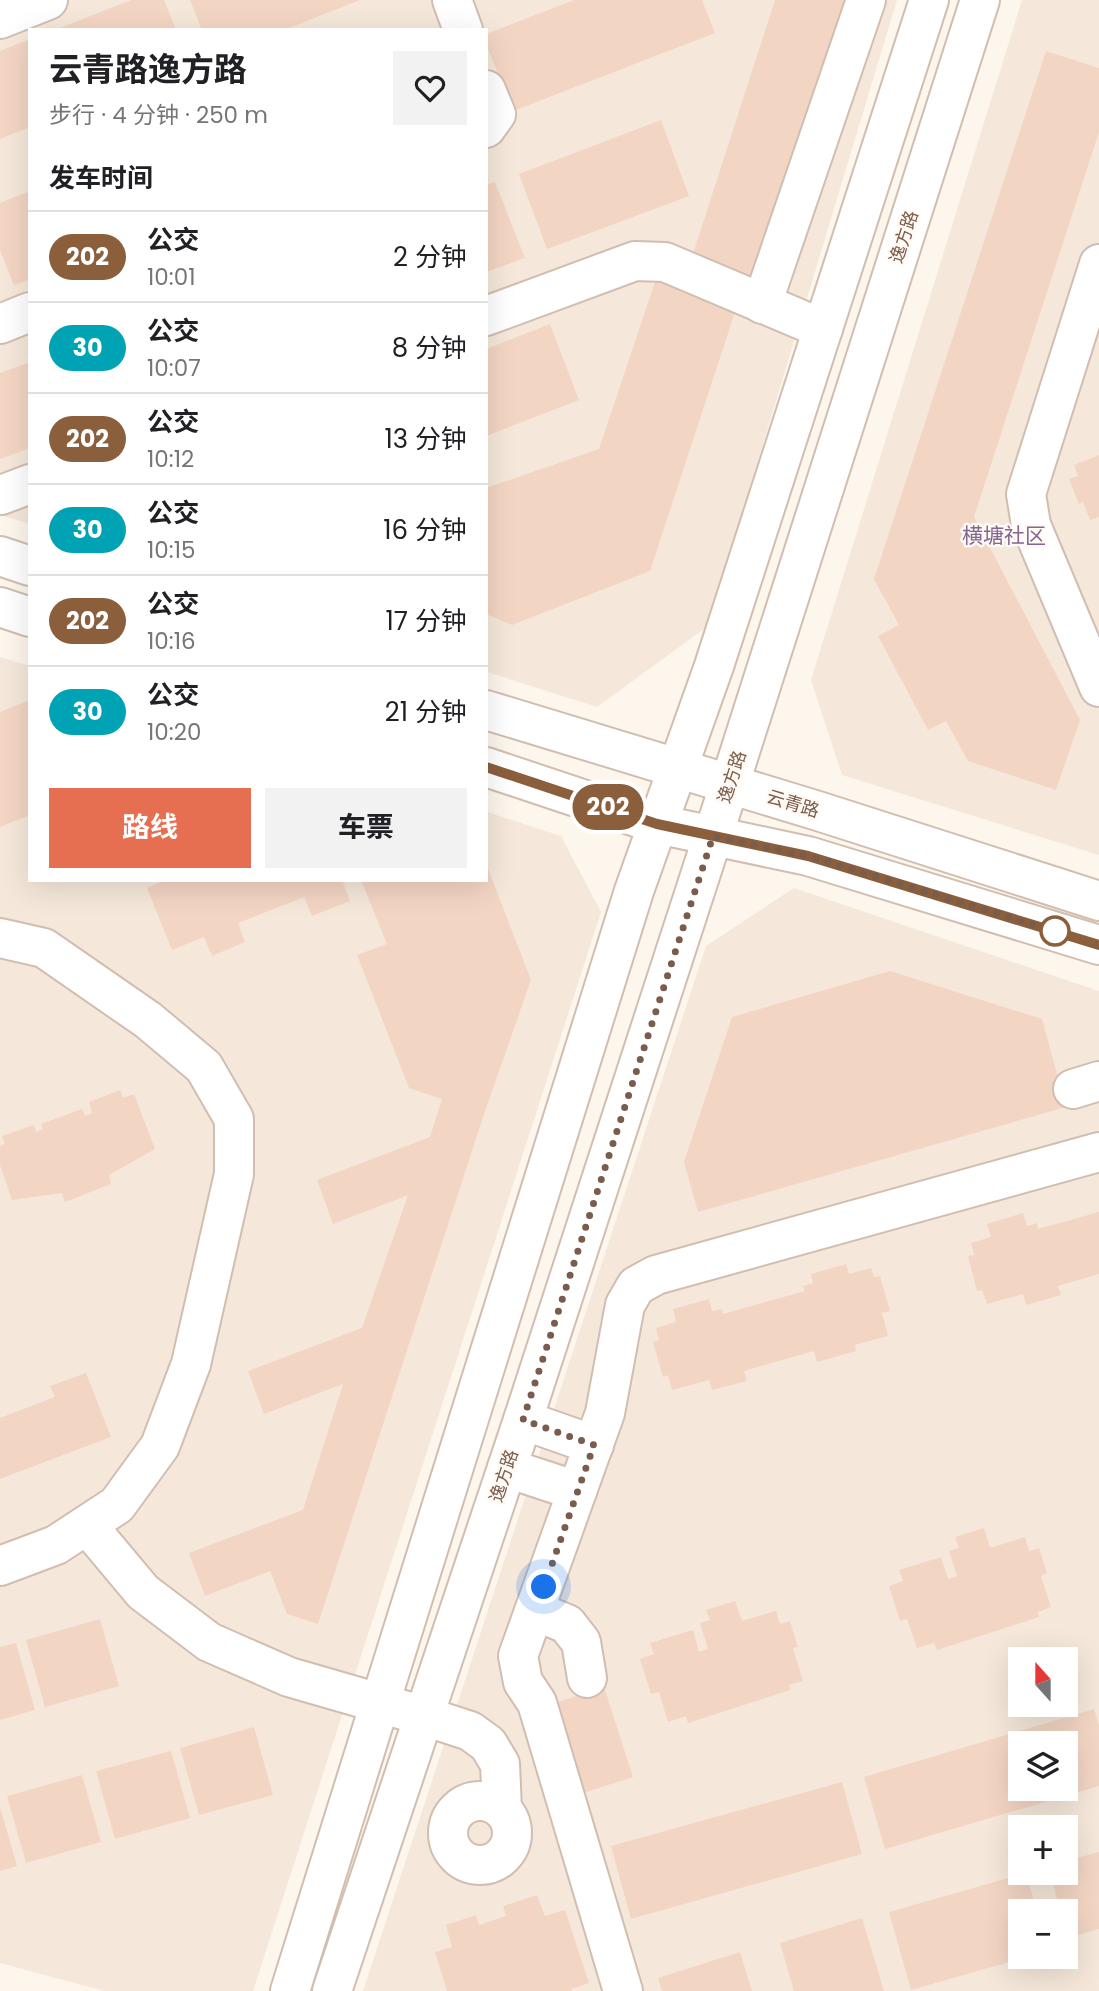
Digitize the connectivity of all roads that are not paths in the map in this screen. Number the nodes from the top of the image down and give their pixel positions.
1 (48, 0) edge
2 (866, 0) edge
3 (929, 0) edge
4 (980, 0) edge
5 (0, 19) edge
6 (488, 95) edge
7 (488, 125) edge
8 (1099, 264) edge
9 (762, 304) junction
10 (28, 313) edge
11 (488, 315) edge
12 (0, 324) edge
13 (823, 329) junction
14 (28, 485) edge
15 (1, 495) edge
16 (0, 556) edge
17 (28, 565) edge
18 (0, 607) edge
19 (28, 616) edge
20 (1099, 687) edge
21 (488, 711) edge
22 (488, 768) edge
23 (677, 769) junction
24 (729, 784) junction
25 (657, 824) junction
26 (713, 836) junction
27 (1099, 901) edge
28 (0, 938) edge
29 (1099, 944) edge
30 (1099, 1152) edge
31 (523, 1420) junction
32 (594, 1445) junction
33 (507, 1468) junction
34 (578, 1491) junction
35 (86, 1525) junction
36 (0, 1566) edge
37 (535, 1611) junction
38 (586, 1678) dead end
39 (379, 1704) junction
40 (424, 1716) junction
41 (502, 1809) dead end
42 (290, 1991) edge
43 (332, 1991) edge
44 (623, 1991) edge

1 - 5 street
2 - 9 street
3 - 13 street
4 - 24 street, 逸方路
6 - 7 street
8 - 20 street
9 - 11 street
9 - 13 street
10 - 12 street
13 - 23 street
14 - 15 street
16 - 17 street
18 - 19 street
21 - 23 street, 云青路
22 - 25 street
23 - 24 street, 云青路
23 - 25 street
24 - 26 street, 逸方路
24 - 27 street, 云青路
25 - 26 street
25 - 39 street
26 - 29 street
26 - 31 street, 逸方路
28 - 35 street
30 - 32 street
31 - 32 street
31 - 33 street, 逸方路
32 - 34 street
33 - 34 street
33 - 40 street, 逸方路
34 - 37 street
35 - 36 street
35 - 39 street
37 - 38 street
37 - 44 street
39 - 40 street
39 - 42 street
40 - 41 street
40 - 43 street, 逸方路

